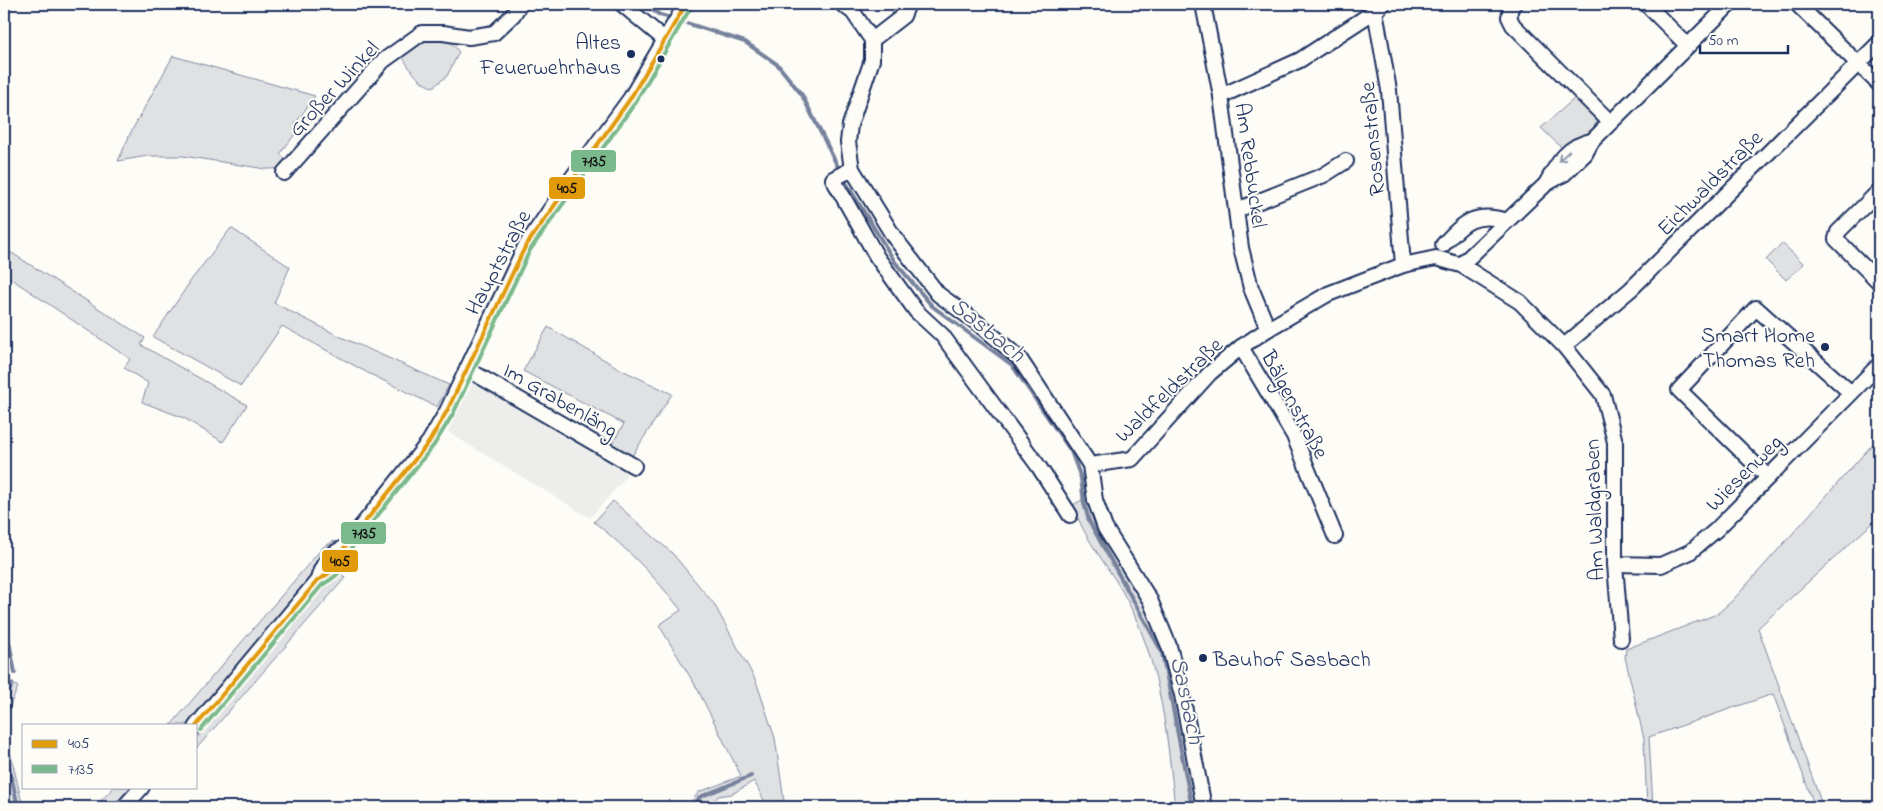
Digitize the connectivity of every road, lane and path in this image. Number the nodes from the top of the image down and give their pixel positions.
1 (520, 4) edge
2 (622, 4) edge
3 (842, 4) edge
4 (908, 4) edge
5 (1203, 4) edge
6 (1514, 4) edge
7 (1646, 4) edge
8 (1730, 4) edge
9 (1797, 4) edge
10 (684, 6) edge
11 (1379, 7) edge
12 (667, 34) junction
13 (872, 40) junction
14 (1879, 43) edge
15 (1688, 46) junction
16 (1860, 63) junction
17 (1879, 84) edge
18 (1221, 96) junction
19 (1610, 122) junction
20 (1346, 161) dead end
21 (284, 173) dead end
22 (845, 173) junction
23 (1879, 192) edge
24 (1237, 210) junction
25 (1506, 222) junction
26 (1443, 245) dead end
27 (1403, 265) junction
28 (1461, 265) junction
29 (1879, 282) edge
30 (1268, 329) junction
31 (1564, 346) junction
32 (1241, 347) junction
33 (1879, 364) edge
34 (467, 369) junction
35 (1851, 393) junction
36 (1090, 465) junction
37 (634, 466) dead end
38 (1768, 477) junction
39 (1070, 515) dead end
40 (1335, 536) dead end
41 (1615, 564) junction
42 (1621, 639) dead end
43 (198, 724) edge
44 (141, 788) edge
45 (124, 807) edge
46 (1204, 807) edge

1 - 21 street, Großer Winkel
2 - 12 street
3 - 13 street
4 - 13 street
5 - 18 street, Am Rebbuckel
6 - 19 street
7 - 15 street
8 - 15 street
9 - 16 street
10 - 12 street, Hauptstraße
11 - 18 street
11 - 27 street, Rosenstraße
12 - 34 street, Hauptstraße
13 - 22 street
14 - 16 street, Eichwaldstraße
15 - 19 street
16 - 17 street
16 - 31 street, Eichwaldstraße
18 - 24 street, Am Rebbuckel
19 - 25 street
20 - 24 street
22 - 36 street
22 - 39 street
23 - 29 street
24 - 30 street, Am Rebbuckel
25 - 26 street
25 - 28 street
27 - 28 street, Waldfeldstraße
27 - 30 street, Waldfeldstraße
28 - 31 street, Am Waldgraben
30 - 32 street, Waldfeldstraße
31 - 41 street, Am Waldgraben
32 - 36 street, Waldfeldstraße
32 - 40 street, Bälgenstraße
33 - 35 street, Wiesenweg
34 - 37 street, Im Grabenläng
34 - 43 street, Hauptstraße
35 - 38 street, Wiesenweg
35 - 38 street
36 - 46 street
38 - 41 street, Wiesenweg
41 - 42 street, Am Waldgraben
44 - 45 street

